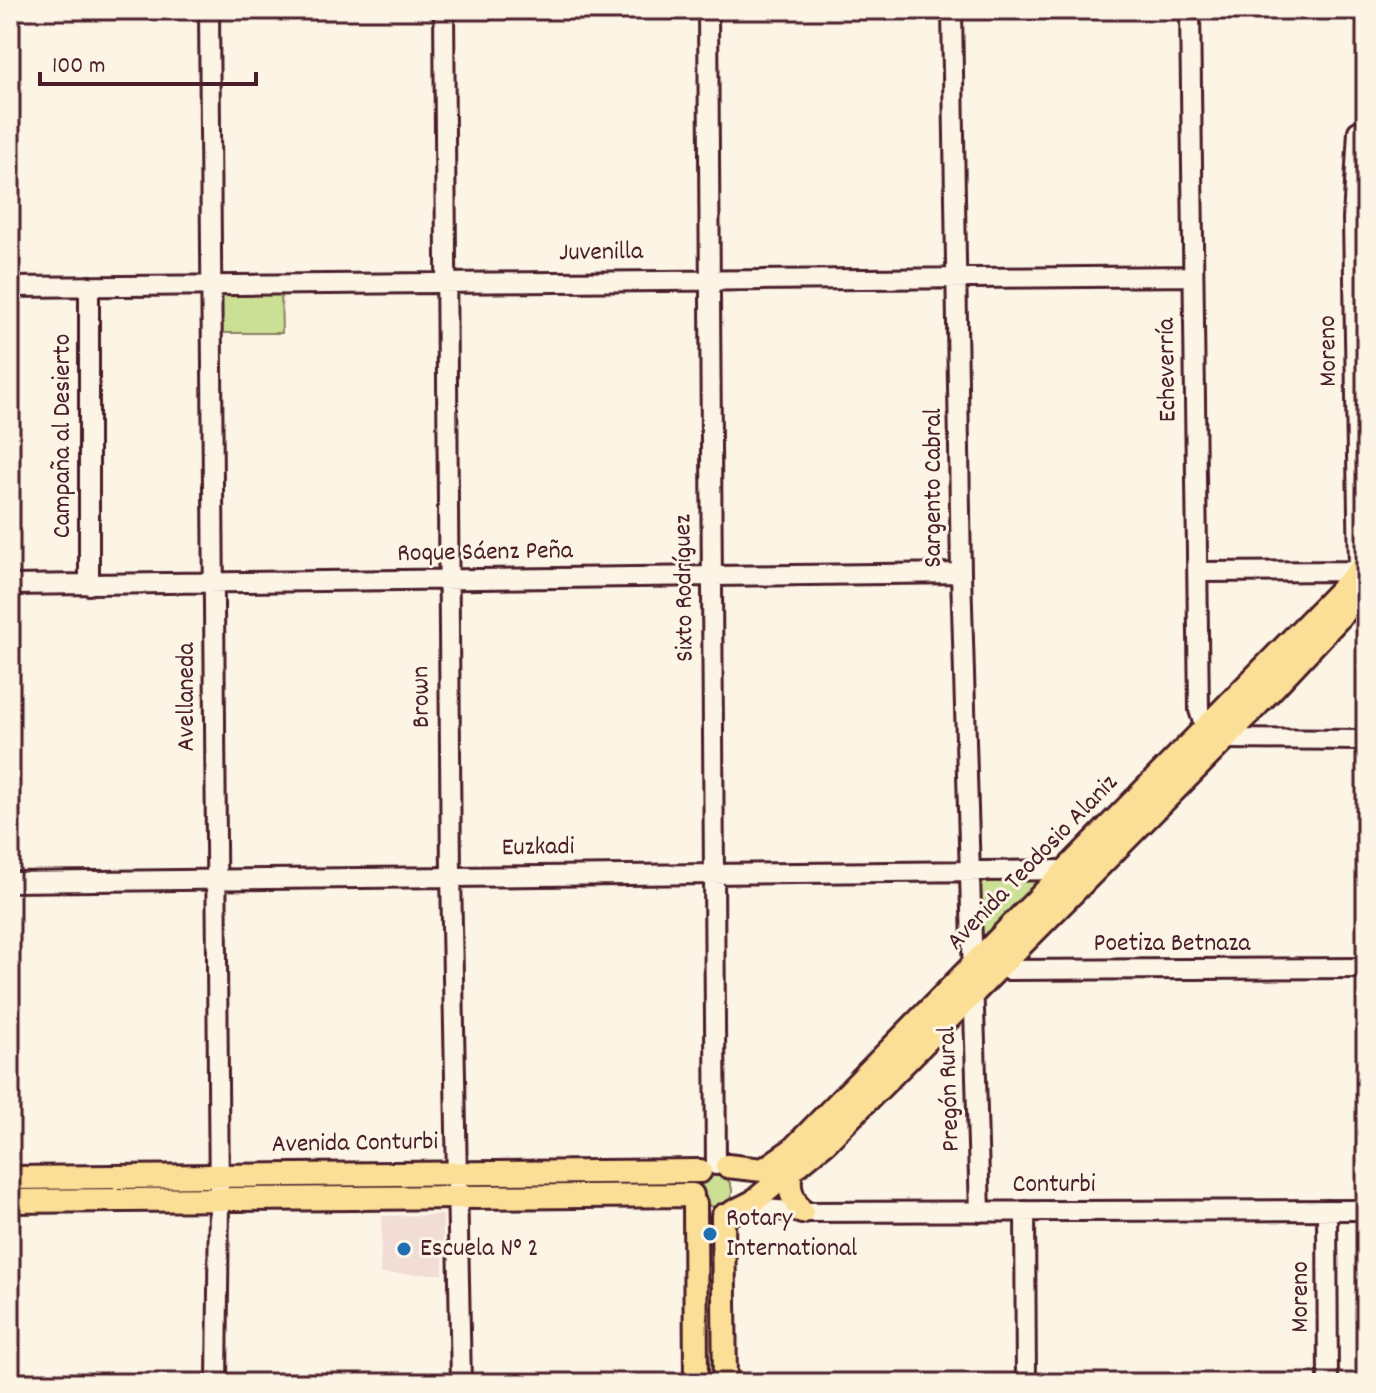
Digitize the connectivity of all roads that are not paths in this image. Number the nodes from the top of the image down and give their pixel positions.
1 (209, 10) edge
2 (444, 10) edge
3 (708, 10) edge
4 (952, 10) edge
5 (1190, 10) edge
6 (1358, 131) dead end
7 (959, 276) junction
8 (1192, 276) junction
9 (708, 278) junction
10 (445, 282) junction
11 (210, 285) junction
12 (89, 286) junction
13 (10, 287) edge
14 (1198, 572) junction
15 (961, 573) junction
16 (711, 576) junction
17 (1364, 576) edge
18 (447, 580) junction
19 (212, 583) junction
20 (10, 585) edge
21 (89, 585) junction
22 (1215, 733) junction
23 (1366, 740) edge
24 (1066, 870) junction
25 (968, 871) junction
26 (714, 873) junction
27 (451, 875) junction
28 (214, 880) junction
29 (10, 882) edge
30 (985, 962) junction
31 (1366, 968) edge
32 (973, 992) junction
33 (859, 1095) junction
34 (799, 1143) junction
35 (721, 1168) junction
36 (455, 1171) junction
37 (790, 1172) junction
38 (219, 1174) junction
39 (10, 1178) edge
40 (766, 1191) junction
41 (457, 1198) junction
42 (219, 1199) junction
43 (693, 1200) junction
44 (10, 1201) edge
45 (1327, 1210) junction
46 (1366, 1210) edge
47 (795, 1211) junction
48 (1025, 1211) junction
49 (733, 1212) junction
50 (980, 1212) junction
51 (217, 1383) edge
52 (461, 1383) edge
53 (696, 1383) edge
54 (725, 1383) edge
55 (1026, 1383) edge
56 (1328, 1383) edge

1 - 11 street, Avellaneda
2 - 10 street, Brown
3 - 9 street, Sixto Rodríguez
4 - 7 street, Sargento Cabral
5 - 8 street, Echeverría
6 - 17 street, Moreno
7 - 8 street, Juvenilla
7 - 9 street, Juvenilla
7 - 15 street, Sargento Cabral
8 - 14 street, Echeverría
9 - 10 street, Juvenilla
9 - 16 street, Sixto Rodríguez
10 - 11 street, Juvenilla
10 - 18 street, Brown
11 - 12 street, Juvenilla
11 - 19 street, Avellaneda
12 - 13 street, Juvenilla
12 - 21 street, Campaña al Desierto
14 - 17 street
14 - 22 street, Echeverría
15 - 16 street, Roque Sáenz Peña
15 - 25 street, Sargento Cabral
16 - 18 street, Roque Sáenz Peña
16 - 26 street, Sixto Rodríguez
17 - 22 main road, Avenida Teodosio Alaniz
18 - 19 street, Roque Sáenz Peña
18 - 27 street, Brown
19 - 21 street, Roque Sáenz Peña
19 - 28 street, Avellaneda
20 - 21 street, Roque Sáenz Peña
22 - 23 street
22 - 24 main road, Avenida Teodosio Alaniz
22 - 30 main road, Avenida Teodosio Alaniz
24 - 25 street, Euzkadi
24 - 30 main road, Avenida Teodosio Alaniz
25 - 26 street, Euzkadi
25 - 30 street, Sargento Cabral
26 - 27 street, Euzkadi
26 - 35 street, Sixto Rodríguez
27 - 28 street, Euzkadi
27 - 36 street, Brown
28 - 29 street, Euzkadi
28 - 38 street, Avellaneda
30 - 31 street, Poetiza Betnaza
30 - 32 main road, Avenida Teodosio Alaniz
30 - 33 main road, Avenida Teodosio Alaniz
32 - 33 main road, Avenida Teodosio Alaniz
32 - 50 street, Pregón Rural
33 - 34 main road, Avenida Teodosio Alaniz
33 - 37 main road, Avenida Teodosio Alaniz
34 - 35 main road, Avenida Teodosio Alaniz
34 - 37 main road
35 - 36 main road, Avenida Conturbi
35 - 40 street
35 - 43 main road
35 - 49 main road
36 - 38 main road, Avenida Conturbi
36 - 41 street, Brown
37 - 40 main road, Avenida Teodosio Alaniz
37 - 47 main road
38 - 39 main road, Avenida Conturbi
38 - 42 street, Avellaneda
40 - 47 street
40 - 49 main road, Avenida Teodosio Alaniz
41 - 42 main road, Avenida Conturbi
41 - 43 main road, Avenida Conturbi
41 - 52 street, Brown
42 - 44 main road, Avenida Conturbi
42 - 51 street, Avellaneda
43 - 49 main road
43 - 53 main road
45 - 46 street, Conturbi
45 - 48 street, Conturbi
45 - 56 street, Moreno
47 - 49 street, Conturbi
47 - 50 street, Conturbi
48 - 50 street, Conturbi
48 - 55 street
49 - 54 main road

